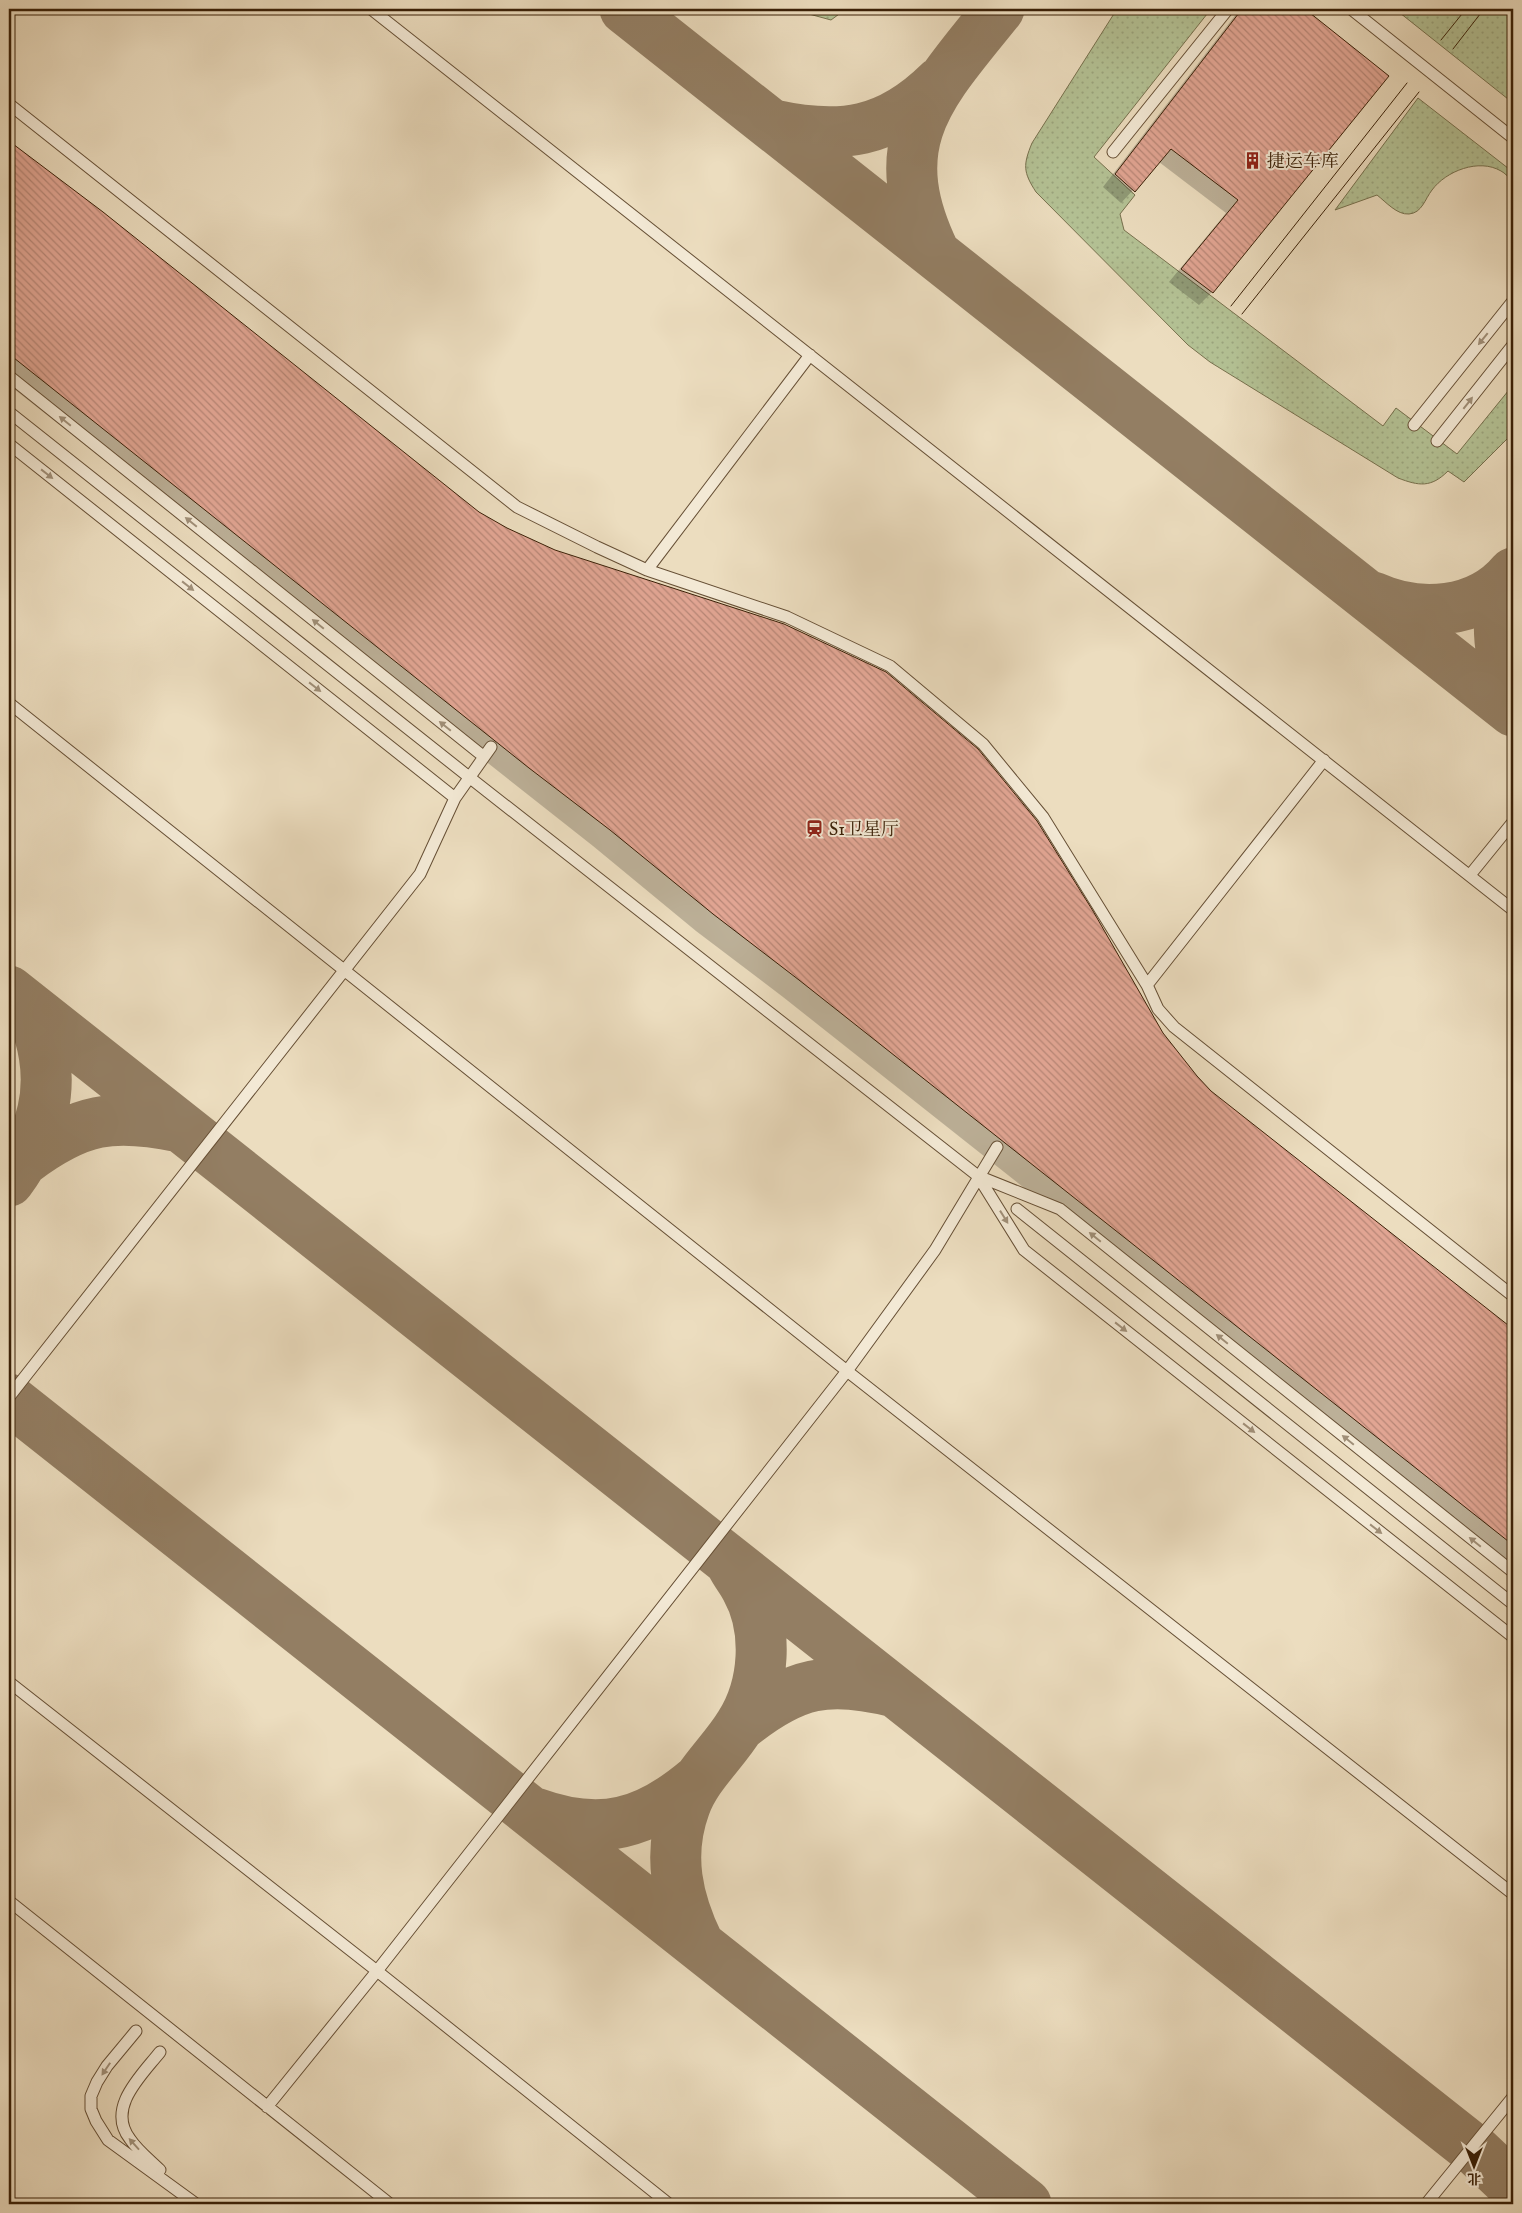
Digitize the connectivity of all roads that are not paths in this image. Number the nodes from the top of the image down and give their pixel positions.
1 (371, 9) edge
2 (1228, 9) edge
3 (1351, 9) edge
4 (9, 104) edge
5 (1513, 138) edge
6 (1113, 152) dead end
7 (1513, 301) edge
8 (1513, 345) edge
9 (810, 355) junction
10 (9, 376) edge
11 (9, 412) edge
12 (1414, 425) dead end
13 (1437, 441) dead end
14 (9, 444) edge
15 (647, 570) junction
16 (9, 703) edge
17 (1324, 760) junction
18 (469, 777) junction
19 (455, 798) junction
20 (1513, 822) edge
21 (1470, 875) junction
22 (1513, 910) edge
23 (346, 970) junction
24 (1146, 985) junction
25 (997, 1147) dead end
26 (978, 1176) junction
27 (1017, 1209) dead end
28 (1513, 1296) edge
29 (847, 1371) junction
30 (9, 1397) edge
31 (1513, 1572) edge
32 (1513, 1604) edge
33 (1513, 1637) edge
34 (9, 1682) edge
35 (1513, 1894) edge
36 (9, 1901) edge
37 (377, 1971) junction
38 (136, 2031) dead end
39 (160, 2052) dead end
40 (1513, 2097) edge
41 (267, 2107) junction
42 (180, 2192) junction
43 (196, 2204) edge
44 (390, 2204) edge
45 (669, 2204) edge
46 (1426, 2204) edge

1 - 9 lane
2 - 6 lane
3 - 5 lane
4 - 15 lane
7 -> 12 lane
13 -> 8 lane
9 - 15 lane
9 - 17 lane
18 -> 10 lane
11 - 18 lane
14 -> 19 lane
15 - 24 lane
16 - 23 lane
17 - 21 lane
17 - 24 lane
18 - 19 lane
18 - 26 lane
19 - 23 lane
20 - 21 lane
21 - 22 lane
23 - 29 lane
23 - 30 lane
24 - 28 lane
25 - 26 lane
26 - 29 lane
31 -> 26 lane
26 -> 33 lane
27 - 32 lane
29 - 35 lane
29 - 37 lane
34 - 37 lane
36 - 41 lane
37 - 41 lane
37 - 45 lane
38 -> 42 lane
42 -> 39 lane
40 - 46 lane
41 - 44 lane
42 - 43 lane

